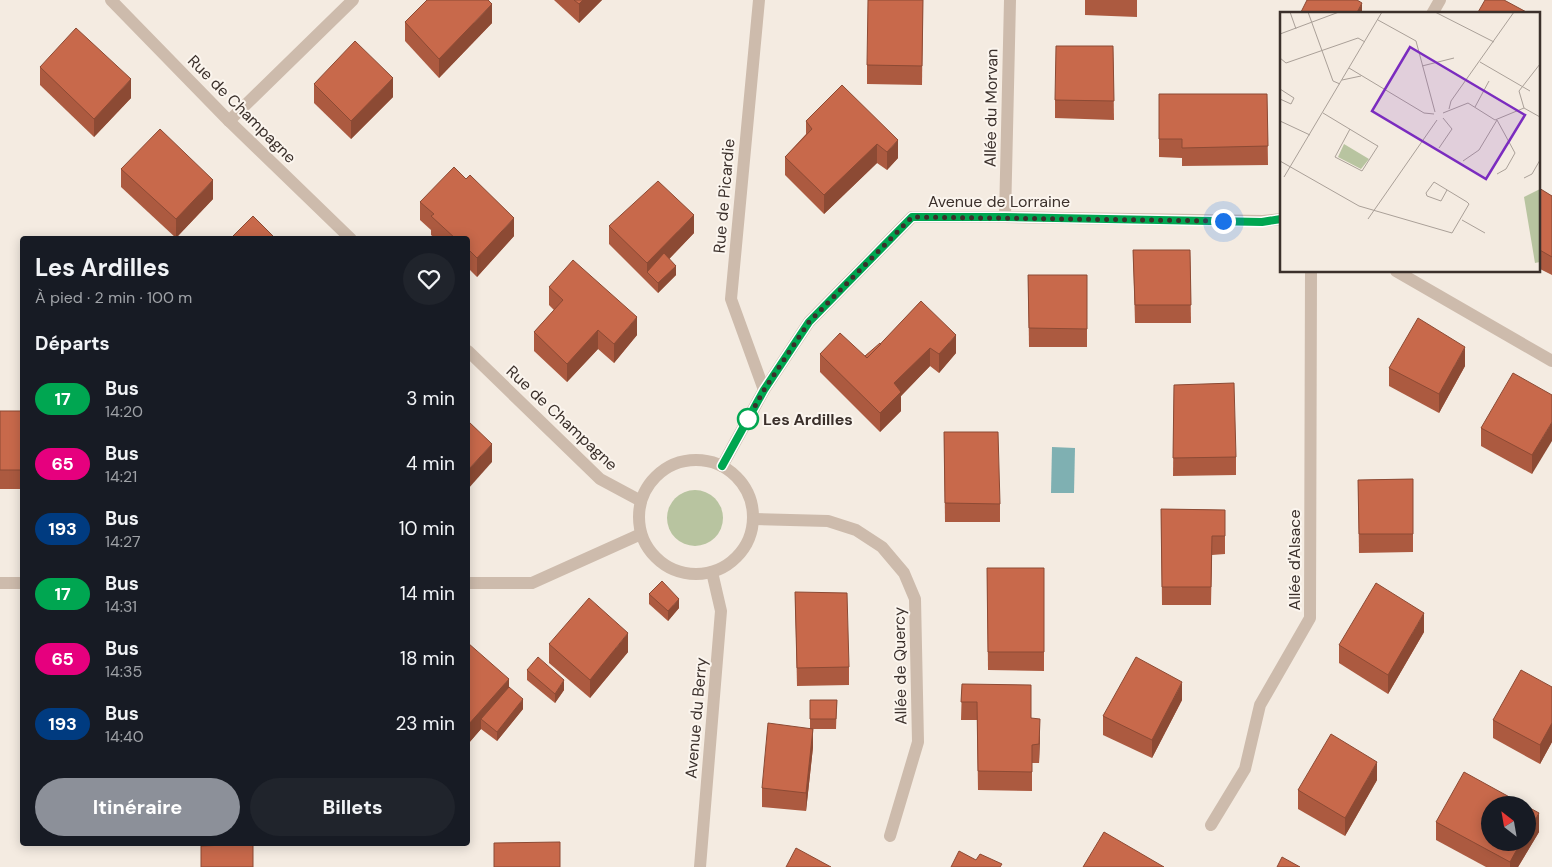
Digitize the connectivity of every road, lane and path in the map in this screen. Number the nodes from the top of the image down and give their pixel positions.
1 (111, 0) edge
2 (353, 0) edge
3 (759, 0) edge
4 (1010, 0) edge
5 (1440, 0) edge
6 (1433, 12) edge
7 (229, 121) junction
8 (1005, 217) junction
9 (1280, 219) edge
10 (348, 236) edge
11 (1311, 272) edge
12 (1398, 272) edge
13 (470, 353) edge
14 (1552, 361) edge
15 (764, 390) junction
16 (722, 466) junction
17 (641, 501) junction
18 (753, 519) junction
19 (641, 534) junction
20 (712, 572) junction
21 (0, 583) edge
22 (20, 583) edge
23 (470, 583) edge
24 (1211, 825) dead end
25 (890, 836) dead end
26 (700, 867) edge

1 - 7 street, Rue de Champagne
2 - 7 street
3 - 15 street, Rue de Picardie
4 - 8 street, Allée du Morvan
5 - 6 street
7 - 10 street, Rue de Champagne
8 - 9 street, Avenue de Lorraine
8 - 15 street, Avenue de Lorraine
11 - 24 street, Allée d'Alsace
12 - 14 street
13 - 17 street, Rue de Champagne
15 - 16 street, Avenue de Lorraine
16 - 17 street
16 - 18 street
17 - 19 street
18 - 20 street
18 - 25 street, Allée de Quercy
19 - 20 street
19 - 23 street
20 - 26 street, Avenue du Berry
21 - 22 street

